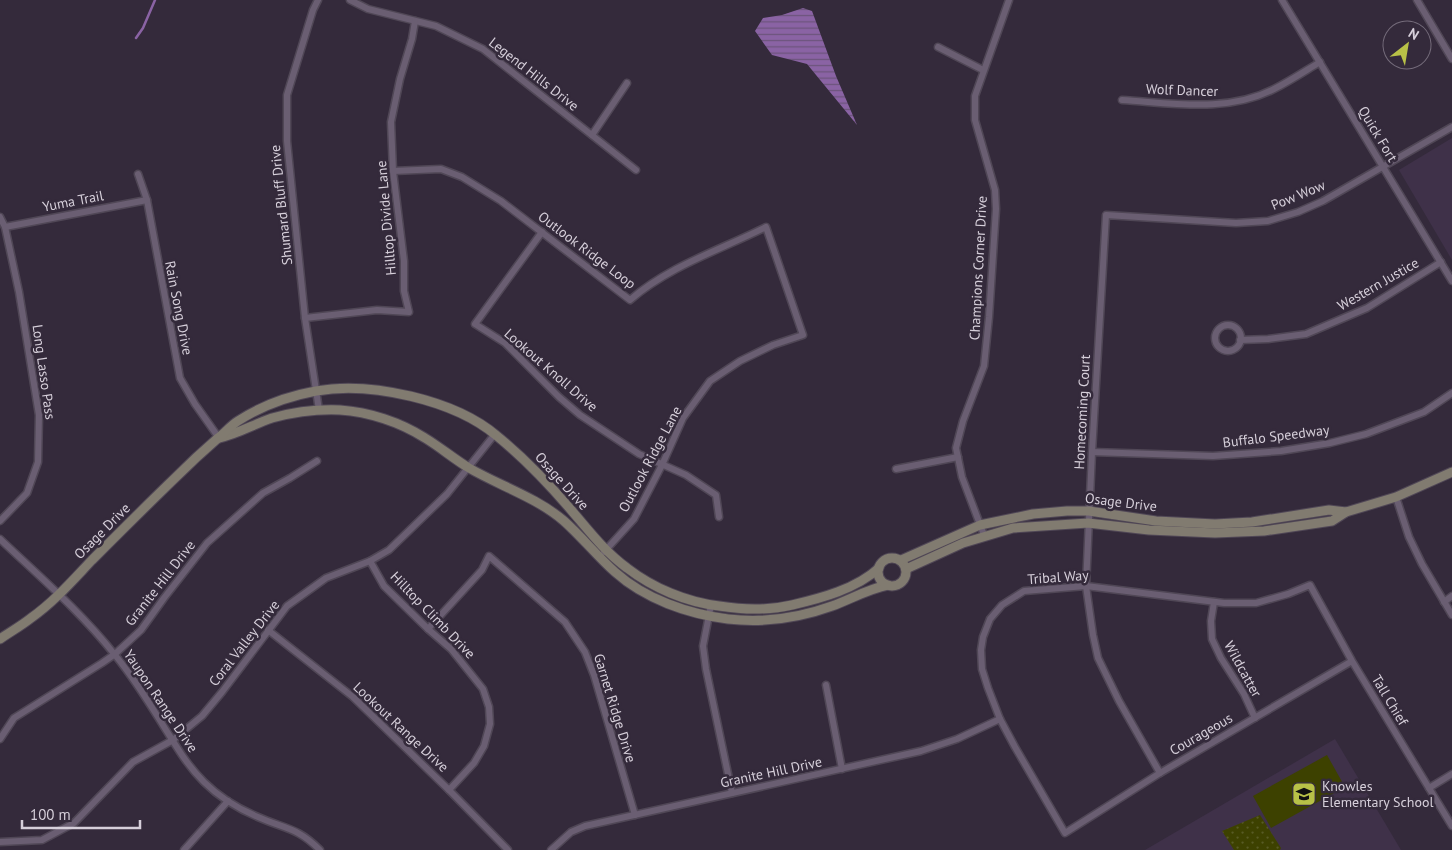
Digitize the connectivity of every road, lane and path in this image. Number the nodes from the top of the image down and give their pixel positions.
1 (318, 0) edge
2 (350, 0) edge
3 (1009, 0) edge
4 (1282, 0) edge
5 (1417, 0) edge
6 (415, 21) junction
7 (938, 47) dead end
8 (1452, 59) edge
9 (1320, 62) junction
10 (983, 70) junction
11 (627, 83) dead end
12 (1122, 100) dead end
13 (1452, 126) edge
14 (592, 135) junction
15 (1384, 167) junction
16 (636, 170) dead end
17 (394, 171) junction
18 (138, 174) dead end
19 (147, 200) junction
20 (1106, 215) joint
21 (0, 217) edge
22 (5, 227) junction
23 (542, 232) junction
24 (1440, 262) junction
25 (1452, 281) edge
26 (305, 318) junction
27 (803, 335) joint
28 (1240, 340) junction
29 (317, 391) junction
30 (1452, 393) edge
31 (319, 410) junction
32 (495, 434) junction
33 (219, 438) junction
34 (1092, 452) junction
35 (958, 457) junction
36 (317, 461) dead end
37 (662, 465) junction
38 (468, 467) junction
39 (896, 469) dead end
40 (1452, 472) edge
41 (1396, 497) junction
42 (1089, 511) junction
43 (1346, 512) junction
44 (719, 517) dead end
45 (0, 522) edge
46 (1088, 523) junction
47 (980, 525) junction
48 (984, 536) junction
49 (0, 539) edge
50 (602, 553) junction
51 (900, 560) junction
52 (370, 561) junction
53 (879, 568) junction
54 (906, 569) junction
55 (888, 585) junction
56 (1310, 585) joint
57 (1086, 586) junction
58 (58, 595) junction
59 (1452, 596) edge
60 (1214, 602) junction
61 (1444, 602) junction
62 (711, 605) junction
63 (1452, 615) edge
64 (709, 616) junction
65 (428, 629) junction
66 (268, 630) junction
67 (0, 639) edge
68 (115, 654) junction
69 (1352, 661) junction
70 (826, 685) dead end
71 (1255, 718) junction
72 (1000, 719) junction
73 (0, 739) edge
74 (172, 740) junction
75 (842, 769) junction
76 (1160, 773) junction
77 (1452, 774) edge
78 (1429, 788) junction
79 (450, 790) junction
80 (732, 794) junction
81 (228, 801) junction
82 (634, 816) junction
83 (1452, 826) edge
84 (1065, 832) joint
85 (0, 842) edge
86 (184, 850) edge
87 (320, 850) edge
88 (508, 850) edge
89 (551, 850) edge

1 - 26 street, Shumard Bluff Drive
2 - 6 street, Legend Hills Drive
3 - 10 street, Champions Corner Drive
4 - 9 street, Quick Fort
5 - 8 street
6 - 14 street, Legend Hills Drive
6 - 17 street, Hilltop Divide Lane
7 - 10 street
9 - 12 street, Wolf Dancer
9 - 15 street, Quick Fort
10 - 35 street, Champions Corner Drive
11 - 14 street
13 - 15 street, Pow Wow
14 - 16 street, Legend Hills Drive
15 - 20 street, Pow Wow
15 - 24 street, Quick Fort
17 - 23 street, Outlook Ridge Loop
17 - 26 street, Hilltop Divide Lane
18 - 19 street, Rain Song Drive
19 - 22 street, Yuma Trail
19 - 33 street, Rain Song Drive
20 - 34 street, Homecoming Court
21 - 22 street, Long Lasso Pass
22 - 45 street, Long Lasso Pass
23 - 27 street, Outlook Ridge Loop
23 - 37 street, Lookout Knoll Drive
24 - 25 street, Quick Fort
24 - 28 street, Western Justice
26 - 29 street, Shumard Bluff Drive
27 - 37 street, Outlook Ridge Lane
28 - 28 street, Western Justice
29 - 31 street, Shumard Bluff Drive
29 - 32 street, Osage Drive
29 - 33 street, Osage Drive
30 - 34 street, Buffalo Speedway
31 - 33 street, Osage Drive
31 - 38 street, Osage Drive
32 - 38 street, Coral Valley Drive
32 - 50 street, Osage Drive
33 - 58 street, Osage Drive
34 - 42 street, Homecoming Court
35 - 39 street
35 - 47 street, Champions Corner Drive
36 - 68 street, Granite Hill Drive
37 - 44 street, Lookout Knoll Drive
37 - 50 street, Outlook Ridge Lane
38 - 50 street, Osage Drive
38 - 52 street, Coral Valley Drive
40 - 41 street, Osage Drive
41 - 43 street, Osage Drive
41 - 61 street
42 - 43 street, Osage Drive
42 - 46 street, Homecoming Court
42 - 47 street, Osage Drive
43 - 46 street, Osage Drive
46 - 48 street, Osage Drive
46 - 57 street, Homecoming Court
47 - 48 street, Champions Corner Drive
47 - 51 street, Osage Drive
48 - 54 street, Osage Drive
49 - 58 street, Yaupon Range Drive
50 - 62 street, Osage Drive
50 - 64 street, Osage Drive
51 - 53 street
51 - 54 street
52 - 65 street, Hilltop Climb Drive
52 - 66 street, Coral Valley Drive
53 - 55 street
53 - 62 street, Osage Drive
54 - 55 street
55 - 64 street, Osage Drive
56 - 60 street, Tribal Way
56 - 69 street, Tall Chief
57 - 60 street, Tribal Way
57 - 72 street, Tribal Way
57 - 76 street, Homecoming Court
58 - 67 street, Osage Drive
58 - 68 street, Yaupon Range Drive
59 - 61 street
60 - 71 street, Wildcatter
61 - 63 street
62 - 64 street
64 - 80 street
65 - 79 street, Hilltop Climb Drive
65 - 82 street, Garnet Ridge Drive
66 - 74 street, Coral Valley Drive
66 - 79 street, Lookout Range Drive
68 - 73 street, Granite Hill Drive
68 - 74 street, Yaupon Range Drive
69 - 71 street, Courageous
69 - 78 street, Tall Chief
70 - 75 street
71 - 76 street, Courageous
72 - 75 street, Granite Hill Drive
72 - 84 street, Tribal Way
74 - 81 street, Yaupon Range Drive
74 - 85 street, Coral Valley Drive
75 - 80 street, Granite Hill Drive
76 - 84 street, Courageous
77 - 78 street
78 - 83 street, Tall Chief
79 - 88 street, Lookout Range Drive
80 - 82 street, Granite Hill Drive
81 - 86 street
81 - 87 street, Yaupon Range Drive
82 - 89 street, Granite Hill Drive

